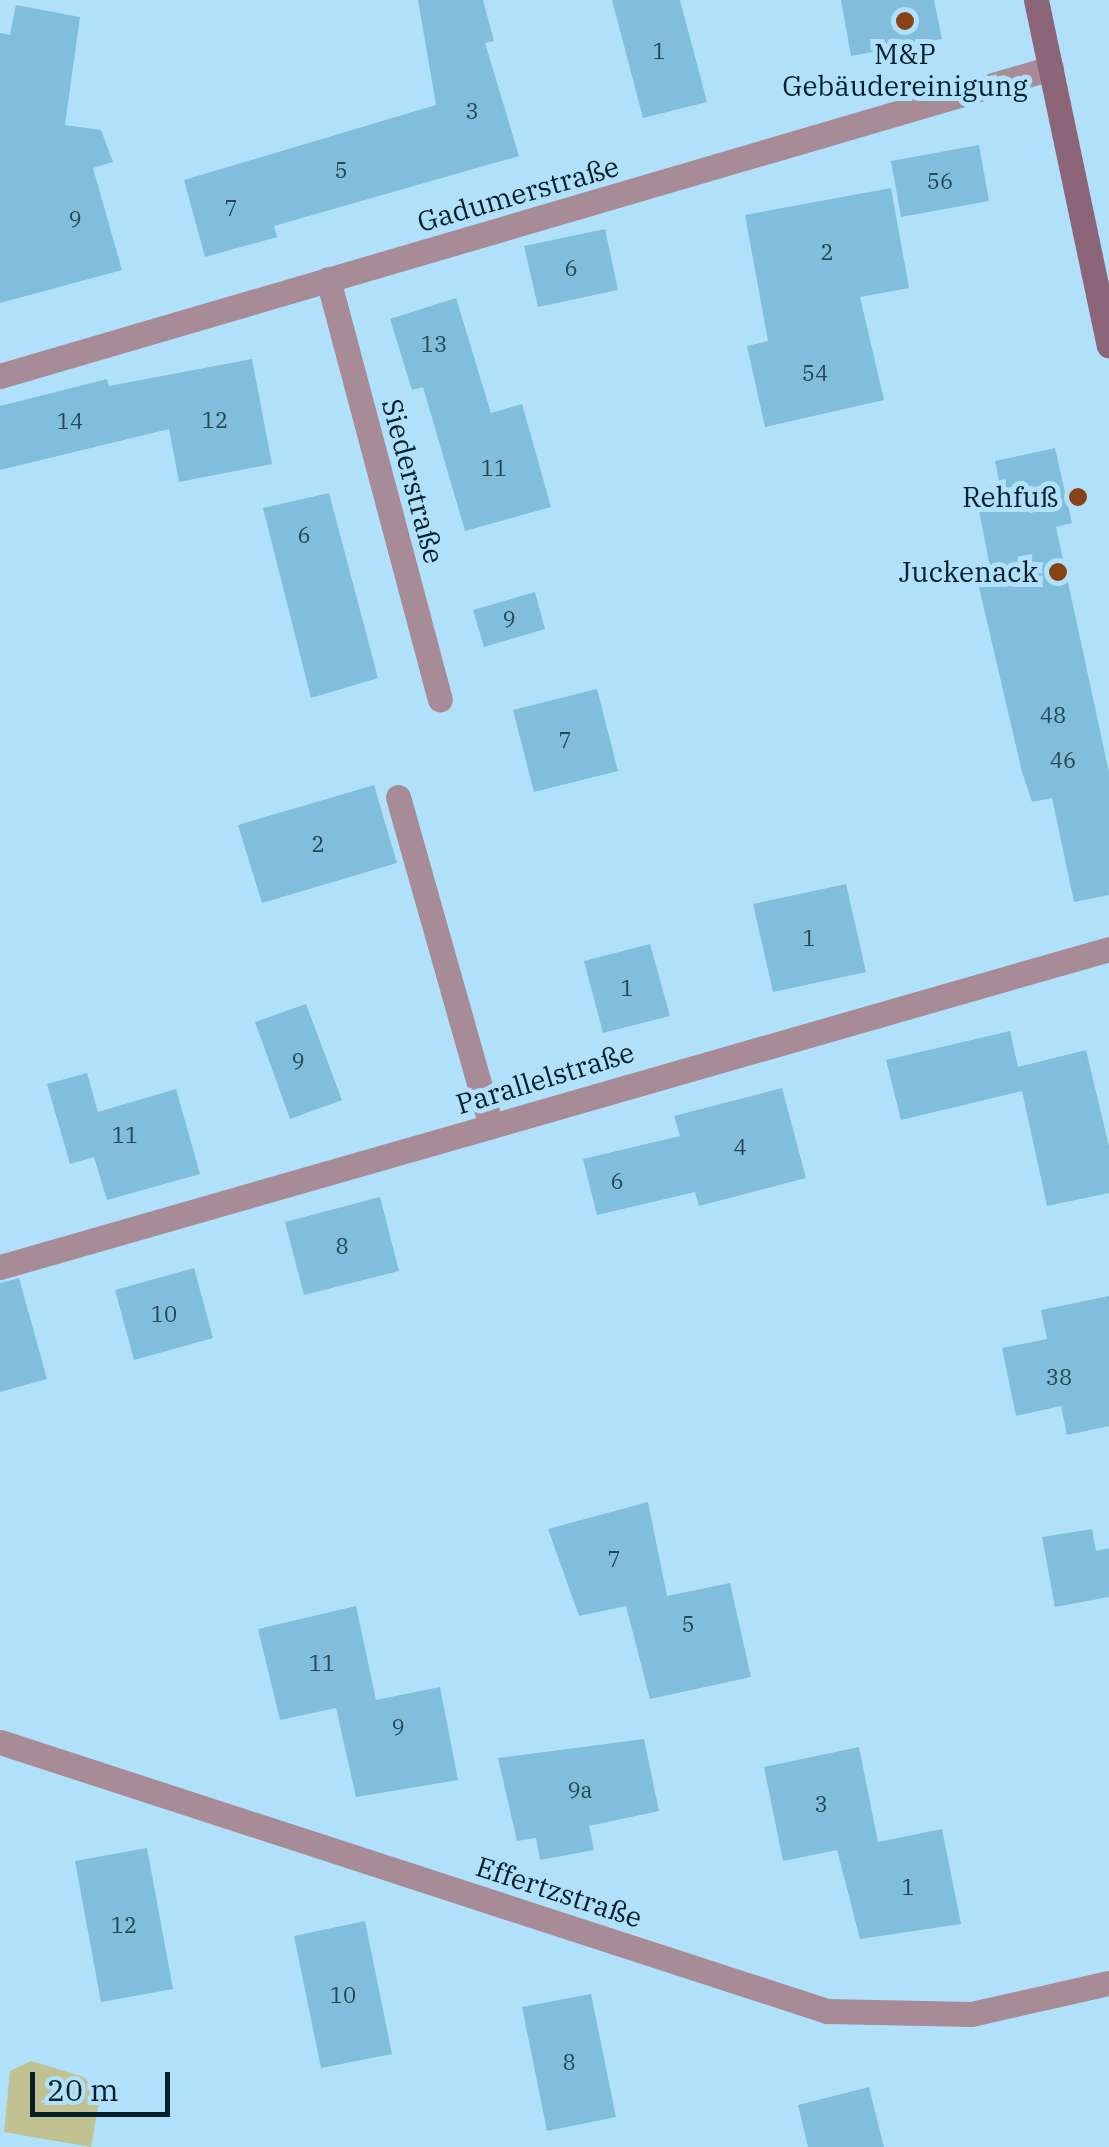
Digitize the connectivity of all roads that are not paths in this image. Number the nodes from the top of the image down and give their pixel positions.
1 (1036, 0) edge
2 (1051, 68) junction
3 (328, 279) junction
4 (1109, 345) edge
5 (0, 376) edge
6 (440, 700) dead end
7 (398, 797) dead end
8 (1109, 949) edge
9 (491, 1126) junction
10 (0, 1267) edge
11 (0, 1742) edge
12 (1109, 1983) edge

1 - 2 main road
2 - 3 street, Gadumerstraße
2 - 4 main road
3 - 5 street, Gadumerstraße
3 - 6 street, Siederstraße
7 - 9 street
8 - 9 street, Parallelstraße
9 - 10 street, Parallelstraße
11 - 12 street, Effertzstraße

